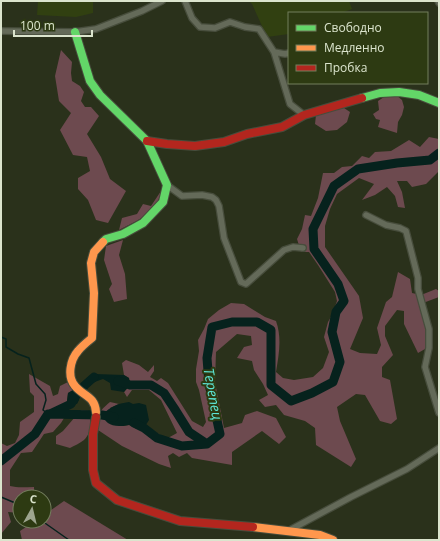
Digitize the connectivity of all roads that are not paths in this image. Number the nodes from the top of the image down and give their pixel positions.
1 (162, 1) edge
2 (185, 1) edge
3 (1, 31) edge
4 (75, 32) junction
5 (274, 52) junction
6 (288, 53) edge
7 (439, 103) edge
8 (304, 115) junction
9 (147, 141) junction
10 (167, 185) junction
11 (366, 215) dead end
12 (303, 248) dead end
13 (439, 413) edge
14 (439, 448) edge
15 (288, 531) junction
16 (333, 540) edge

1 - 4 street
2 - 5 street
3 - 4 street
4 - 9 street
5 - 6 street
5 - 8 street
7 - 8 street
8 - 9 street
9 - 10 street
10 - 12 street
10 - 15 street
11 - 13 street
14 - 15 street
15 - 16 street

